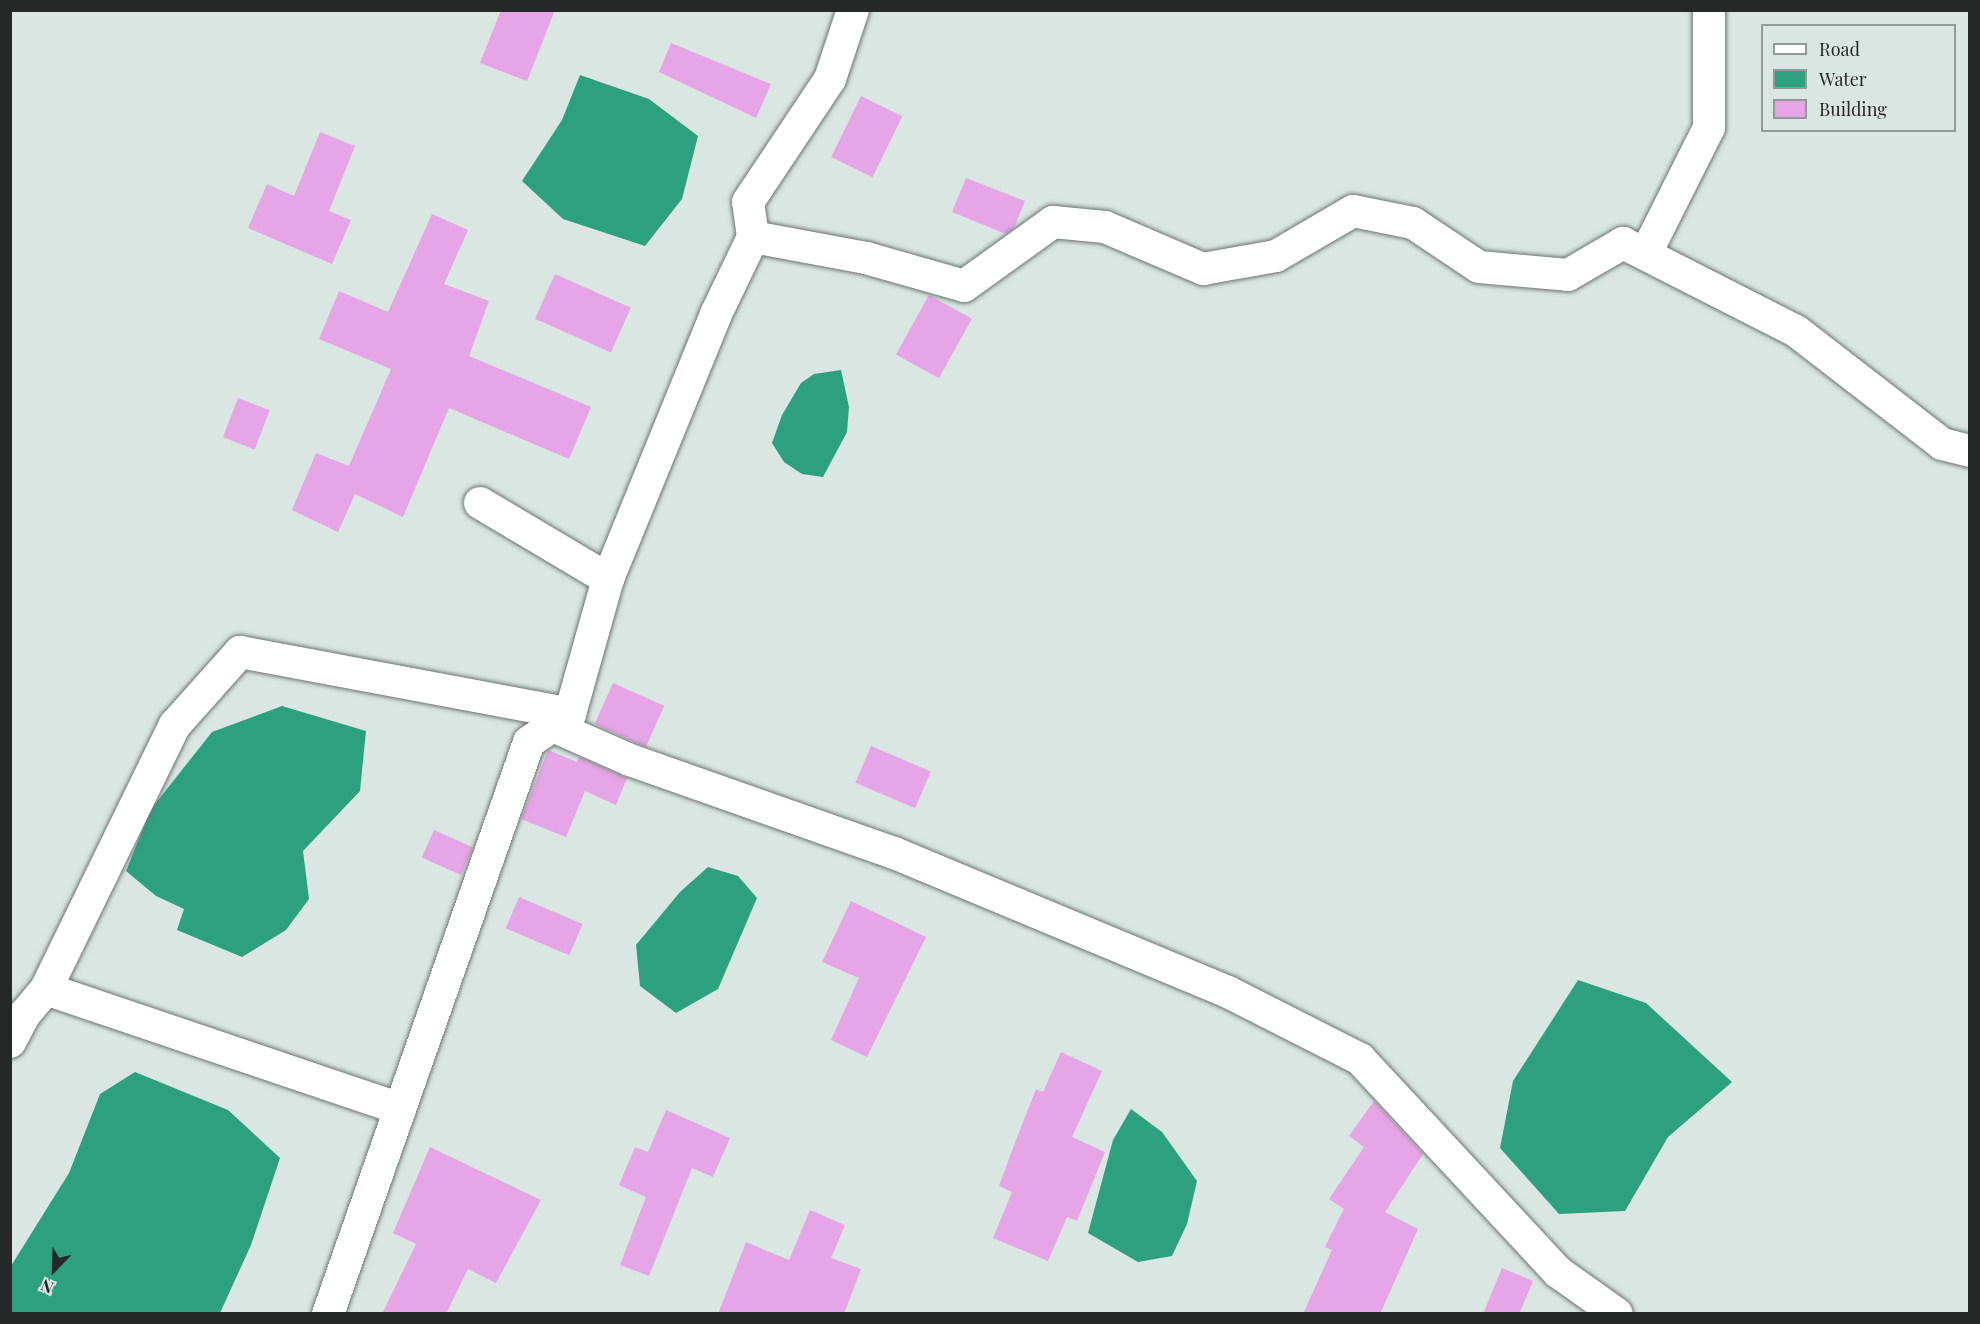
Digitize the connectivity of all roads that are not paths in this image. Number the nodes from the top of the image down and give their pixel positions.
1 (853, 10) edge
2 (1709, 10) edge
3 (753, 237) junction
4 (1646, 253) junction
5 (1970, 451) edge
6 (480, 503) dead end
7 (608, 579) junction
8 (561, 720) junction
9 (46, 989) junction
10 (10, 1042) edge
11 (400, 1109) junction
12 (328, 1314) edge
13 (1617, 1314) edge

1 - 3 street
2 - 4 street
3 - 4 street
3 - 7 street
4 - 5 street
6 - 7 street
7 - 8 street
8 - 9 street
8 - 11 street
8 - 13 street
9 - 10 street
9 - 11 street
11 - 12 street

